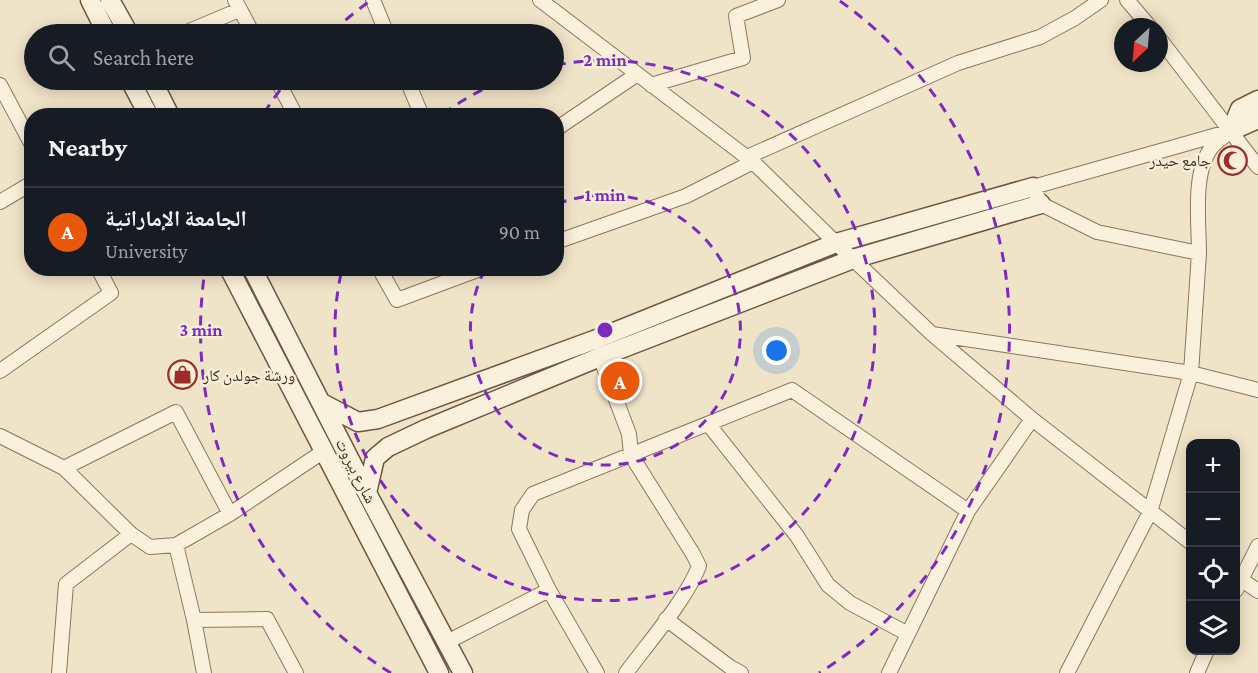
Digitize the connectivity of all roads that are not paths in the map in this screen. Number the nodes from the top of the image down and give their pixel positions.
1 (90, 0) edge
2 (110, 0) edge
3 (373, 0) edge
4 (540, 0) edge
5 (778, 0) edge
6 (1101, 0) edge
7 (1127, 0) edge
8 (237, 5) edge
9 (1142, 18) edge
10 (102, 24) edge
11 (123, 24) edge
12 (201, 24) edge
13 (247, 24) edge
14 (383, 24) edge
15 (1168, 50) edge
16 (636, 75) junction
17 (0, 85) edge
18 (651, 85) junction
19 (135, 90) edge
20 (156, 90) edge
21 (282, 90) edge
22 (411, 90) edge
23 (1258, 100) edge
24 (145, 108) edge
25 (162, 108) edge
26 (292, 108) edge
27 (419, 108) edge
28 (1258, 119) edge
29 (564, 124) edge
30 (24, 129) edge
31 (1231, 131) junction
32 (750, 159) junction
33 (1258, 167) edge
34 (1033, 187) junction
35 (24, 188) edge
36 (0, 202) edge
37 (1041, 204) junction
38 (564, 239) edge
39 (836, 243) junction
40 (1199, 253) junction
41 (853, 259) junction
42 (102, 276) edge
43 (233, 276) edge
44 (256, 276) edge
45 (384, 276) edge
46 (462, 276) edge
47 (932, 334) junction
48 (597, 348) junction
49 (0, 371) edge
50 (1191, 373) junction
51 (1258, 390) edge
52 (322, 404) junction
53 (1032, 419) junction
54 (358, 422) junction
55 (709, 424) junction
56 (0, 436) edge
57 (324, 451) junction
58 (630, 455) junction
59 (375, 458) junction
60 (64, 468) junction
61 (367, 493) junction
62 (968, 511) junction
63 (1150, 512) junction
64 (230, 514) junction
65 (131, 534) junction
66 (1186, 538) edge
67 (176, 545) junction
68 (1258, 546) edge
69 (1240, 577) edge
70 (1240, 583) edge
71 (549, 590) junction
72 (1258, 591) edge
73 (666, 619) junction
74 (194, 620) junction
75 (908, 634) junction
76 (447, 642) junction
77 (1205, 655) edge
78 (58, 673) edge
79 (204, 673) edge
80 (296, 673) edge
81 (439, 673) edge
82 (463, 673) edge
83 (597, 673) edge
84 (626, 673) edge
85 (741, 673) edge
86 (889, 673) edge
87 (1067, 673) edge
88 (1197, 673) edge

1 - 10 street
2 - 11 street
3 - 14 street
4 - 16 street
5 - 18 street
6 - 32 street
7 - 9 street
8 - 12 street
8 - 13 street
15 - 31 street
16 - 18 street
16 - 29 street
17 - 30 street
18 - 32 street
19 - 24 street
20 - 25 street
21 - 26 street
22 - 27 street
23 - 31 street
28 - 31 street
31 - 33 street
31 - 34 street
31 - 40 street
32 - 38 street
32 - 39 street
34 - 37 street
34 - 39 street
35 - 36 street
37 - 40 street
37 - 41 street
39 - 41 street
39 - 48 street
40 - 50 street
41 - 47 street
41 - 48 street
42 - 49 street
43 - 57 street, شارع بيروت
44 - 52 street, شارع بيروت
45 - 46 street
47 - 50 street
47 - 53 street
48 - 54 street
48 - 58 street
48 - 59 street
50 - 51 street
50 - 63 street
52 - 54 street
52 - 61 street, شارع بيروت
53 - 62 street
53 - 63 street
54 - 59 street
55 - 58 street
55 - 62 street
55 - 75 street
56 - 60 street
57 - 64 street
57 - 81 street, شارع بيروت
58 - 71 street
58 - 73 street
59 - 61 street
60 - 64 street
60 - 65 street
61 - 76 street, شارع بيروت
62 - 75 street
63 - 66 street
63 - 87 street
64 - 67 street
65 - 67 street
65 - 78 street
67 - 74 street
68 - 69 street
70 - 72 street
71 - 76 street
71 - 83 street
73 - 84 street
73 - 85 street
74 - 79 street
74 - 80 street
75 - 86 street
76 - 82 street, شارع بيروت
77 - 88 street

